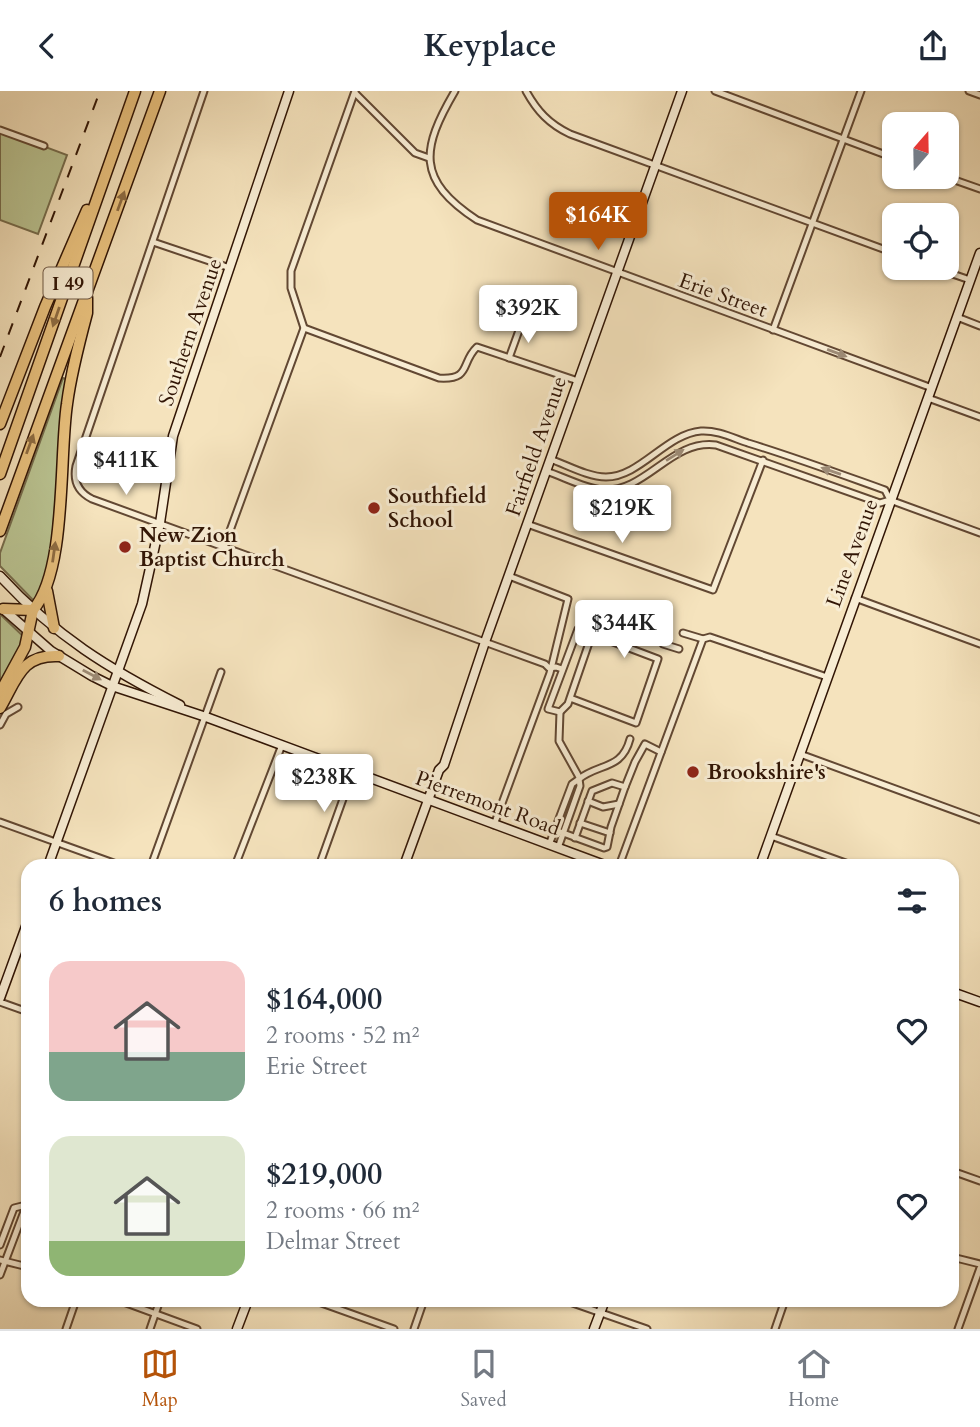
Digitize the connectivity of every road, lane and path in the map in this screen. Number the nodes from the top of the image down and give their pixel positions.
1 (135, 91) edge
2 (160, 91) edge
3 (204, 91) edge
4 (289, 91) edge
5 (455, 91) edge
6 (526, 91) edge
7 (682, 91) edge
8 (715, 91) edge
9 (860, 91) edge
10 (969, 91) edge
11 (355, 92) edge
12 (980, 95) edge
13 (0, 130) edge
14 (121, 134) junction
15 (842, 139) junction
16 (44, 146) dead end
17 (882, 154) edge
18 (429, 158) junction
19 (655, 165) junction
20 (959, 182) edge
21 (980, 189) edge
22 (811, 223) junction
23 (153, 242) junction
24 (882, 249) edge
25 (980, 253) edge
26 (230, 268) junction
27 (616, 272) junction
28 (959, 276) edge
29 (970, 280) junction
30 (88, 288) junction
31 (956, 317) junction
32 (522, 322) dead end
33 (980, 326) edge
34 (304, 328) junction
35 (773, 330) junction
36 (509, 358) junction
37 (578, 381) junction
38 (932, 388) junction
39 (928, 398) junction
40 (980, 417) edge
41 (0, 424) edge
42 (550, 459) junction
43 (763, 460) junction
44 (546, 471) junction
45 (0, 474) edge
46 (890, 500) junction
47 (160, 523) junction
48 (527, 524) junction
49 (0, 531) edge
50 (980, 533) edge
51 (225, 547) junction
52 (0, 576) edge
53 (509, 576) junction
54 (47, 587) junction
55 (855, 598) junction
56 (1, 607) edge
57 (33, 610) junction
58 (54, 628) junction
59 (578, 629) dead end
60 (683, 633) dead end
61 (29, 634) junction
62 (485, 642) junction
63 (702, 642) junction
64 (663, 644) dead end
65 (980, 644) edge
66 (679, 649) dead end
67 (59, 656) junction
68 (549, 669) junction
69 (562, 669) junction
70 (221, 672) dead end
71 (117, 673) junction
72 (827, 677) junction
73 (112, 686) junction
74 (0, 693) edge
75 (570, 698) junction
76 (18, 707) dead end
77 (0, 708) edge
78 (561, 712) junction
79 (202, 716) junction
80 (0, 725) edge
81 (630, 740) dead end
82 (282, 745) junction
83 (661, 752) junction
84 (800, 754) junction
85 (354, 771) junction
86 (579, 778) junction
87 (625, 787) junction
88 (428, 800) junction
89 (588, 801) junction
90 (619, 804) junction
91 (980, 820) edge
92 (0, 822) edge
93 (580, 823) junction
94 (494, 825) junction
95 (555, 831) junction
96 (610, 833) junction
97 (564, 834) junction
98 (771, 836) junction
99 (575, 838) junction
100 (57, 843) junction
101 (554, 847) junction
102 (51, 859) edge
103 (102, 859) edge
104 (153, 859) edge
105 (238, 859) edge
106 (322, 859) edge
107 (407, 859) edge
108 (577, 859) edge
109 (622, 859) edge
110 (763, 859) edge
111 (835, 859) edge
112 (21, 941) edge
113 (959, 994) edge
114 (0, 1000) edge
115 (980, 1002) edge
116 (21, 1009) edge
117 (959, 1174) edge
118 (980, 1181) edge
119 (21, 1205) edge
120 (21, 1217) edge
121 (0, 1245) edge
122 (959, 1259) edge
123 (3, 1260) edge
124 (21, 1265) edge
125 (980, 1266) edge
126 (0, 1275) edge
127 (74, 1307) edge
128 (136, 1307) edge
129 (158, 1307) edge
130 (245, 1307) edge
131 (333, 1307) edge
132 (422, 1307) edge
133 (583, 1307) edge
134 (602, 1307) edge
135 (783, 1307) edge
136 (600, 1313) junction
137 (155, 1314) junction
138 (66, 1329) edge
139 (150, 1329) edge
140 (197, 1329) edge
141 (237, 1329) edge
142 (394, 1329) edge
143 (414, 1329) edge
144 (594, 1329) edge
145 (647, 1329) edge
146 (775, 1329) edge
147 (958, 1329) edge

1 - 14 highway, I 49
30 -> 2 highway, I 49
3 - 23 street
4 - 26 street, Southern Avenue
5 - 18 street
6 - 19 street
7 - 19 street, Fairfield Avenue
8 - 15 street
9 - 15 street
10 - 12 street
11 - 18 street
11 - 34 street
13 - 16 street
14 - 41 highway
14 -> 45 highway, I 49
15 - 17 street
15 - 22 street
18 - 27 street, Erie Street
19 - 22 street
19 - 27 street, Fairfield Avenue
20 - 21 street
22 - 24 street
22 - 35 street
23 - 26 street
23 - 47 street
25 - 29 street, Line Avenue
26 - 47 street, Southern Avenue
27 - 35 street, Erie Street
27 - 37 street, Fairfield Avenue
28 - 29 street
29 - 31 street, Line Avenue
49 -> 30 highway, I 49
54 -> 30 highway
31 - 33 street
31 - 38 street, Line Avenue
32 - 36 street
34 - 36 street
34 - 51 street
35 -> 38 street, Erie Street
36 - 37 street
37 - 42 street, Fairfield Avenue
38 - 39 street, Line Avenue
39 - 40 street
39 - 46 street, Line Avenue
42 - 44 street, Fairfield Avenue
46 -> 42 street
44 -> 43 street
43 - 46 street
43 - 48 street
44 - 48 street, Fairfield Avenue
46 - 50 street
46 - 55 street, Line Avenue
47 - 51 street
47 - 71 street, Southern Avenue
48 - 53 street, Fairfield Avenue
51 - 62 street
52 - 57 street, Pierremont Road
53 - 62 street, Fairfield Avenue
53 - 68 street
54 - 57 highway
54 - 58 highway
55 - 65 street
55 - 72 street, Line Avenue
56 - 57 highway
56 - 61 street, Pierremont Road
57 - 58 street, Pierremont Road
57 - 61 highway
58 - 71 street, Pierremont Road
59 - 69 street
60 - 63 street
61 - 67 street, Pierremont Road
61 - 74 highway
62 - 68 street
62 - 88 street, Fairfield Avenue
63 - 72 street
63 - 83 street
64 - 66 street
67 -> 73 street, Pierremont Road
67 - 77 highway
68 - 69 street
68 - 94 street
69 - 78 street
70 - 79 street
71 - 73 street, Southern Avenue
71 - 79 street, Pierremont Road
72 - 84 street, Line Avenue
73 - 79 street, Pierremont Road
73 - 100 street, Southern Avenue
75 - 75 street
75 - 78 street
76 - 80 street
78 - 86 street
79 - 82 street, Pierremont Road
79 - 104 street
81 - 86 street
82 - 85 street, Pierremont Road
82 - 105 street
83 - 87 street
83 - 109 street
84 - 91 street
84 - 98 street, Line Avenue
85 - 88 street, Pierremont Road
85 - 106 street
86 - 95 street
86 - 97 street
87 - 89 street
87 - 90 street
88 - 94 street, Pierremont Road
88 - 107 street, Fairfield Avenue
89 - 90 street
89 - 93 street
90 - 96 street
92 - 100 street
93 - 96 street
93 - 99 street
94 - 101 street, Pierremont Road
95 - 97 street
95 - 101 street
96 - 99 street
97 - 99 street
97 - 101 street
98 - 110 street, Line Avenue
98 - 111 street
100 - 102 street, Southern Avenue
100 - 103 street
101 - 108 street, Pierremont Road
112 - 114 street
113 - 115 street
114 - 116 street
117 - 118 street
119 - 121 street
120 - 123 street
122 - 125 street
123 - 124 street
123 - 126 street
125 - 147 street
127 - 138 street
128 - 137 street
129 - 137 street
130 - 141 street
131 - 142 street
132 - 143 street
133 - 136 street
134 - 136 street
135 - 146 street
136 - 144 street
136 - 145 street
137 - 139 street
137 - 140 street

